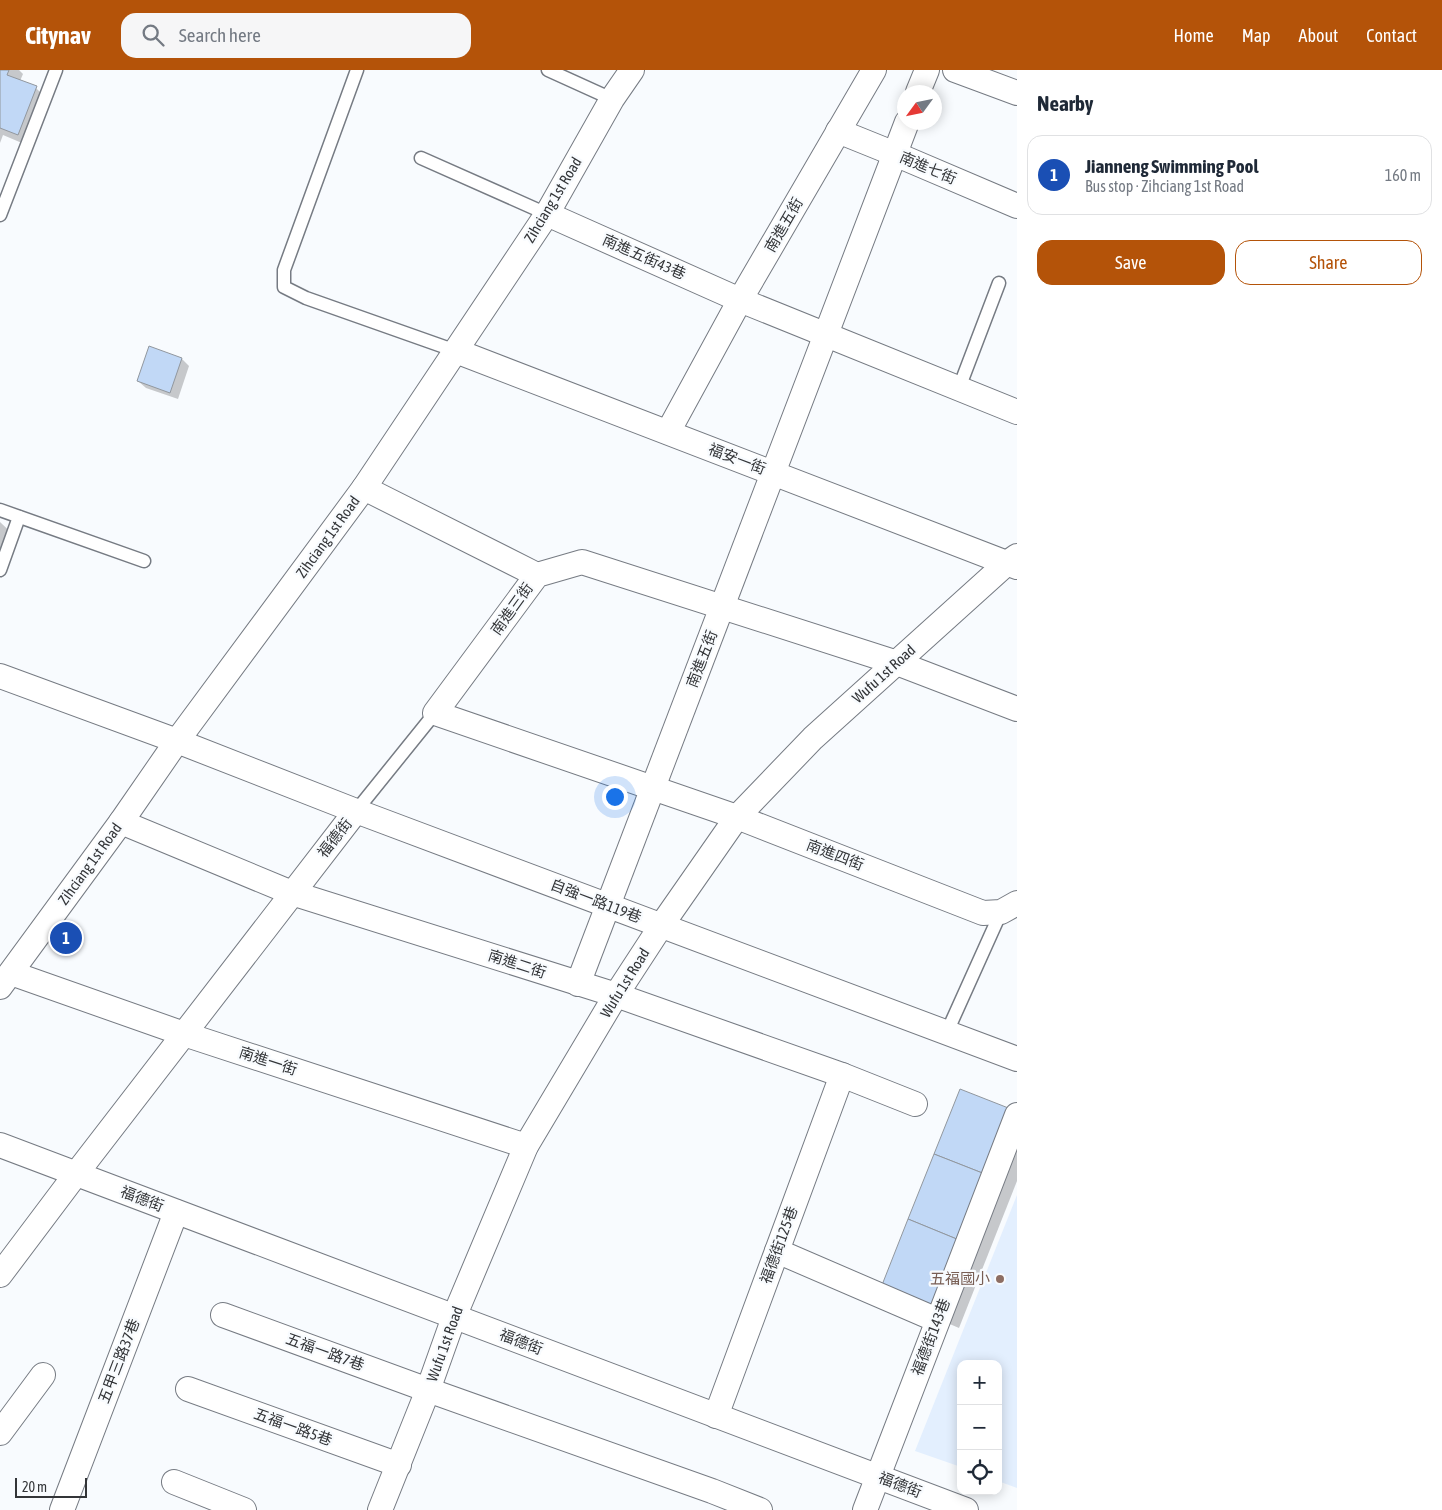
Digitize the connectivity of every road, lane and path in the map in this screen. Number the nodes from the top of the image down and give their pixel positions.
1 (56, 70) edge
2 (357, 70) edge
3 (548, 70) edge
4 (632, 70) edge
5 (874, 70) edge
6 (927, 70) edge
7 (955, 70) edge
8 (921, 85) edge
9 (1017, 93) edge
10 (612, 100) junction
11 (904, 130) edge
12 (838, 131) junction
13 (895, 154) junction
14 (421, 158) dead end
15 (1017, 206) edge
16 (547, 214) junction
17 (0, 215) edge
18 (999, 284) dead end
19 (740, 300) junction
20 (826, 334) junction
21 (456, 351) junction
22 (959, 388) junction
23 (1017, 412) edge
24 (668, 432) junction
25 (773, 473) junction
26 (364, 488) junction
27 (0, 510) edge
28 (19, 517) junction
29 (144, 561) dead end
30 (1014, 562) edge
31 (0, 570) edge
32 (537, 574) junction
33 (722, 607) junction
34 (897, 662) junction
35 (0, 676) edge
36 (1017, 709) edge
37 (435, 713) junction
38 (177, 741) junction
39 (652, 788) junction
40 (356, 811) junction
41 (737, 817) junction
42 (121, 822) junction
43 (292, 893) junction
44 (608, 906) junction
45 (1009, 907) edge
46 (661, 926) junction
47 (5, 980) edge
48 (578, 984) junction
49 (616, 995) junction
50 (947, 1032) junction
51 (184, 1034) junction
52 (1017, 1059) edge
53 (842, 1074) junction
54 (915, 1104) dead end
55 (1017, 1114) edge
56 (0, 1145) edge
57 (526, 1146) junction
58 (76, 1174) junction
59 (176, 1212) junction
60 (777, 1251) junction
61 (0, 1275) edge
62 (223, 1314) dead end
63 (454, 1317) junction
64 (938, 1320) junction
65 (43, 1375) dead end
66 (188, 1389) dead end
67 (428, 1390) junction
68 (716, 1416) junction
69 (0, 1433) edge
70 (399, 1465) junction
71 (877, 1476) junction
72 (174, 1482) dead end
73 (708, 1500) edge
74 (62, 1510) edge
75 (244, 1510) edge
76 (380, 1510) edge
77 (760, 1510) edge
78 (865, 1510) edge
79 (966, 1510) edge

1 - 17 lane
2 - 21 lane
3 - 10 lane
4 - 10 street, Zihciang 1st Road
5 - 12 street, 南進五街
6 - 8 street
7 - 9 street
10 - 16 street, Zihciang 1st Road
11 - 13 street, 南進五街
12 - 13 street, 南進七街
12 - 19 street, 南進五街
13 - 15 street, 南進七街
13 - 20 street, 南進五街
14 - 16 lane
16 - 19 street, 南進五街43巷
16 - 21 street, Zihciang 1st Road
18 - 22 lane
19 - 20 street
19 - 24 street, 南進五街
20 - 22 street
20 - 25 street, 南進五街
21 - 24 street, 福安一街
21 - 26 street, Zihciang 1st Road
22 - 23 street
24 - 25 street, 福安一街
25 - 30 street, 福安一街
25 - 33 street, 南進五街
26 - 32 street
26 - 38 street, Zihciang 1st Road
27 - 28 lane
28 - 29 lane
28 - 31 lane
30 - 34 street, Wufu 1st Road
32 - 33 street, 南進三街
32 - 37 street, 南進三街
33 - 34 street, 南進三街
33 - 39 street, 南進五街
34 - 36 street
34 - 41 street, Wufu 1st Road
35 - 38 street, 自強一路119巷
37 - 39 street
37 - 40 lane
38 - 40 street, 自強一路119巷
38 - 42 street, Zihciang 1st Road
39 - 41 street, 南進四街
39 - 44 street, 南進五街
40 - 43 street, 福德街
40 - 44 street, 自強一路119巷
41 - 45 street, 南進四街
41 - 46 street, Wufu 1st Road
42 - 43 street, 南進二街
42 - 47 street, Zihciang 1st Road
43 - 48 street, 南進二街
43 - 51 street, 福德街
44 - 46 street, 自強一路119巷
44 - 48 street, 南進五街
45 - 50 lane
46 - 49 street, Wufu 1st Road
46 - 50 street, 自強一路119巷
47 - 51 street, 南進一街
48 - 49 street, 南進二街
49 - 53 street, 南進二街
49 - 57 street, Wufu 1st Road
50 - 52 street, 自強一路119巷
51 - 57 street, 南進一街
51 - 58 street, 福德街
53 - 54 street, 南進二街
53 - 60 street, 福德街125巷
55 - 64 street, 福德街143巷
56 - 58 street, 福德街
57 - 63 street, Wufu 1st Road
58 - 59 street, 福德街
58 - 61 street, 福德街
59 - 63 street, 福德街
59 - 74 street, 五甲三路37巷
60 - 64 street
60 - 68 street, 福德街125巷
62 - 67 street, 五福一路7巷
63 - 67 street, Wufu 1st Road
63 - 68 street, 福德街
64 - 71 street, 福德街143巷
65 - 69 street
66 - 70 street, 五福一路5巷
67 - 70 street, Wufu 1st Road
67 - 73 street, 五福一路7巷
68 - 71 street, 福德街
70 - 76 street, Wufu 1st Road
71 - 78 street, 福德街143巷
71 - 79 street, 福德街
72 - 75 street
73 - 77 street, 五福一路7巷

